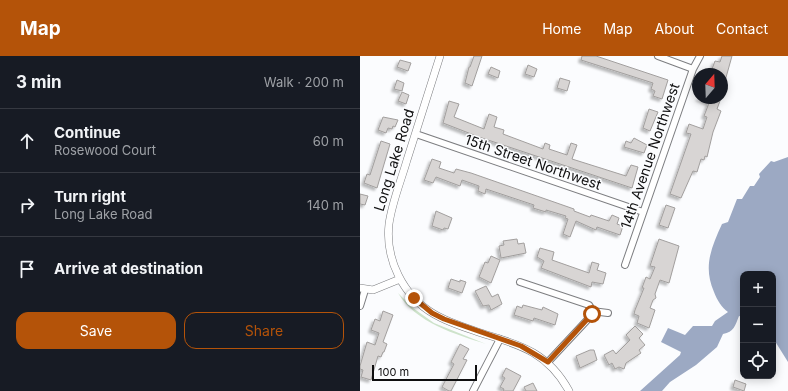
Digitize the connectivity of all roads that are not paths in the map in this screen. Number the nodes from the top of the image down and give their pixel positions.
1 (440, 56) edge
2 (658, 56) edge
3 (700, 56) edge
4 (694, 68) edge
5 (692, 69) edge
6 (692, 72) edge
7 (416, 134) junction
8 (643, 212) junction
9 (625, 265) dead end
10 (400, 279) junction
11 (520, 282) dead end
12 (363, 289) edge
13 (360, 306) edge
14 (592, 311) junction
15 (608, 313) dead end
16 (500, 339) junction
17 (548, 362) junction
18 (473, 391) edge
19 (569, 391) edge

1 - 7 street, Long Lake Road
2 - 5 street
3 - 4 street, 14th Avenue Northwest
6 - 8 street, 14th Avenue Northwest
7 - 8 street, 15th Street Northwest
7 - 10 street, Long Lake Road
8 - 9 street, 14th Avenue Northwest
10 - 12 street
10 - 16 street, Long Lake Road
11 - 14 street
12 - 13 street
14 - 15 street
14 - 17 street
16 - 17 street, Long Lake Road
16 - 18 street
17 - 19 street, Long Lake Road

